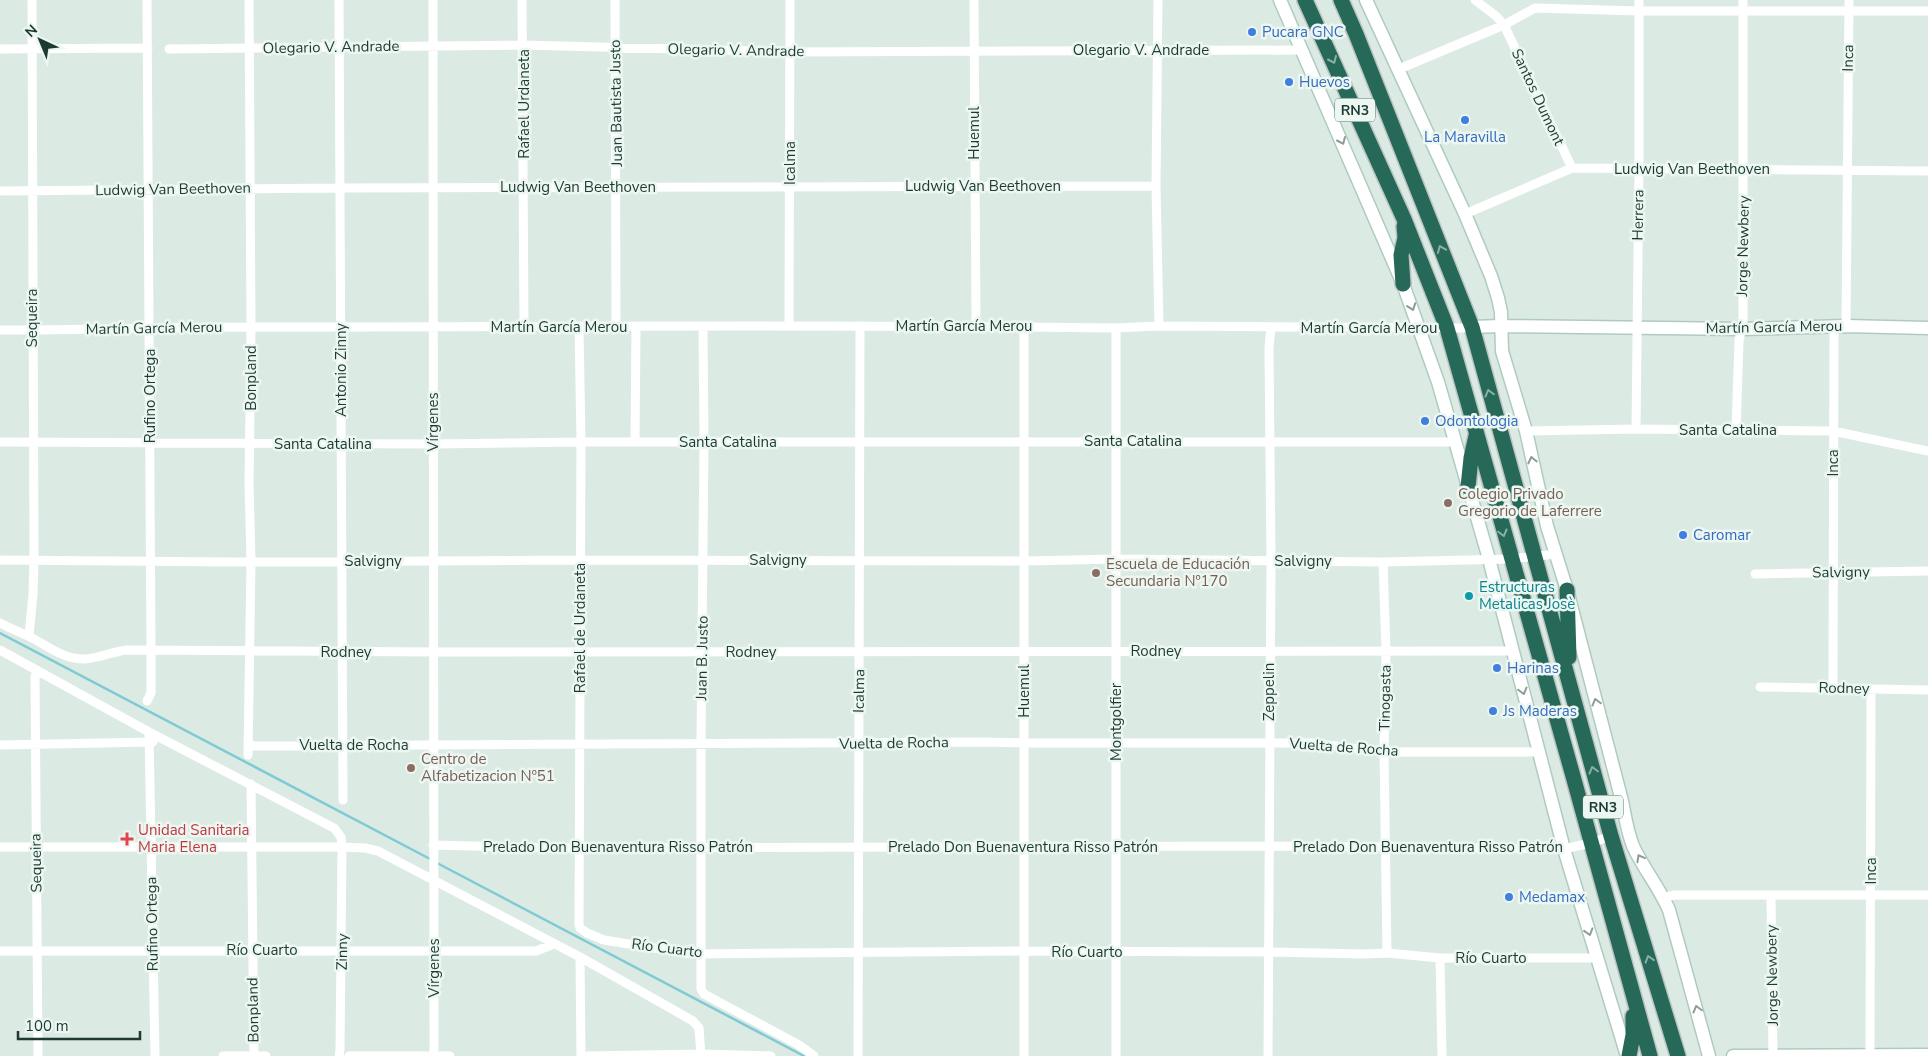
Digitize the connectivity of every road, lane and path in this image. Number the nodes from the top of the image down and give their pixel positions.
1 (32, 0) edge
2 (147, 0) edge
3 (249, 0) edge
4 (339, 0) edge
5 (433, 0) edge
6 (522, 0) edge
7 (615, 0) edge
8 (790, 0) edge
9 (974, 0) edge
10 (1158, 0) edge
11 (1280, 0) edge
12 (1305, 0) edge
13 (1366, 0) edge
14 (1475, 0) edge
15 (1639, 0) edge
16 (1743, 0) edge
17 (1849, 0) edge
18 (1343, 3) edge
19 (1535, 4) edge
20 (1639, 11) junction
21 (1743, 11) junction
22 (1849, 11) junction
23 (1928, 11) edge
24 (1504, 25) junction
25 (432, 45) junction
26 (523, 45) junction
27 (339, 46) junction
28 (615, 46) junction
29 (148, 48) junction
30 (249, 48) junction
31 (0, 49) edge
32 (32, 49) junction
33 (169, 49) dead end
34 (1158, 49) junction
35 (1302, 50) junction
36 (790, 52) junction
37 (974, 52) junction
38 (1399, 69) junction
39 (1572, 168) junction
40 (1639, 168) junction
41 (1744, 168) junction
42 (1847, 170) junction
43 (1928, 171) edge
44 (790, 186) junction
45 (974, 186) junction
46 (1156, 186) junction
47 (617, 187) junction
48 (250, 188) junction
49 (340, 188) junction
50 (432, 188) junction
51 (524, 188) junction
52 (148, 190) junction
53 (0, 191) edge
54 (34, 191) junction
55 (1465, 214) junction
56 (1404, 219) junction
57 (1403, 284) junction
58 (789, 325) junction
59 (860, 326) junction
60 (976, 326) junction
61 (1159, 326) junction
62 (1501, 326) junction
63 (1637, 326) junction
64 (251, 327) junction
65 (433, 327) junction
66 (524, 327) junction
67 (580, 327) junction
68 (616, 327) junction
69 (636, 327) junction
70 (703, 327) junction
71 (1024, 327) junction
72 (1271, 327) junction
73 (1419, 327) junction
74 (1472, 327) junction
75 (1840, 327) junction
76 (341, 328) junction
77 (1116, 328) junction
78 (1447, 328) junction
79 (1928, 328) edge
80 (150, 329) junction
81 (1741, 329) junction
82 (0, 330) edge
83 (32, 330) junction
84 (1636, 429) junction
85 (1526, 431) junction
86 (1736, 431) junction
87 (1834, 431) junction
88 (1476, 435) junction
89 (1116, 441) junction
90 (0, 442) edge
91 (32, 442) junction
92 (581, 442) junction
93 (635, 442) junction
94 (860, 442) junction
95 (1024, 442) junction
96 (1269, 442) junction
97 (1455, 442) junction
98 (150, 443) junction
99 (251, 443) junction
100 (704, 443) junction
101 (341, 444) junction
102 (433, 444) junction
103 (1928, 451) edge
104 (1468, 487) junction
105 (1556, 554) junction
106 (1536, 557) junction
107 (1116, 559) junction
108 (1489, 559) junction
109 (1511, 559) junction
110 (0, 560) edge
111 (34, 560) junction
112 (580, 560) junction
113 (860, 560) junction
114 (1271, 560) junction
115 (150, 561) junction
116 (251, 561) junction
117 (342, 561) junction
118 (434, 561) junction
119 (703, 561) junction
120 (1024, 561) junction
121 (1383, 562) junction
122 (1928, 571) edge
123 (1833, 572) junction
124 (1755, 574) dead end
125 (1566, 590) junction
126 (0, 623) edge
127 (29, 636) junction
128 (0, 650) edge
129 (1269, 650) junction
130 (151, 651) junction
131 (1386, 651) junction
132 (1512, 651) junction
133 (250, 652) junction
134 (342, 652) junction
135 (435, 652) junction
136 (580, 652) junction
137 (701, 652) junction
138 (860, 652) junction
139 (1024, 652) junction
140 (1115, 652) junction
141 (37, 670) junction
142 (1570, 683) junction
143 (1760, 687) dead end
144 (1833, 688) junction
145 (1870, 689) junction
146 (1928, 690) edge
147 (147, 700) dead end
148 (149, 732) junction
149 (163, 739) junction
150 (701, 743) junction
151 (1024, 743) junction
152 (1116, 743) junction
153 (1269, 743) junction
154 (149, 744) junction
155 (343, 744) junction
156 (434, 744) junction
157 (579, 744) junction
158 (858, 744) junction
159 (0, 745) edge
160 (35, 745) junction
161 (249, 751) joint
162 (1384, 752) junction
163 (1538, 752) junction
164 (251, 784) junction
165 (343, 800) dead end
166 (1611, 836) junction
167 (1591, 844) junction
168 (433, 845) junction
169 (251, 846) junction
170 (1268, 846) junction
171 (0, 847) edge
172 (35, 847) junction
173 (150, 847) junction
174 (342, 847) junction
175 (702, 847) junction
176 (1115, 847) junction
177 (580, 848) junction
178 (859, 848) junction
179 (1024, 848) junction
180 (1386, 849) junction
181 (1564, 849) junction
182 (433, 881) junction
183 (1871, 895) junction
184 (1928, 895) edge
185 (1771, 896) junction
186 (1664, 897) junction
187 (580, 928) joint
188 (554, 944) junction
189 (252, 950) junction
190 (0, 951) edge
191 (36, 951) junction
192 (152, 951) junction
193 (342, 951) junction
194 (434, 951) junction
195 (858, 952) junction
196 (1024, 952) junction
197 (1116, 952) junction
198 (1269, 952) junction
199 (1387, 953) junction
200 (702, 954) junction
201 (580, 957) junction
202 (1440, 958) junction
203 (1597, 958) junction
204 (1633, 994) junction
205 (1870, 1054) junction
206 (434, 1055) junction
207 (701, 1055) edge
208 (1773, 1055) junction
209 (1928, 1055) edge
210 (38, 1056) edge
211 (155, 1056) edge
212 (223, 1056) edge
213 (254, 1056) edge
214 (266, 1056) edge
215 (339, 1056) edge
216 (349, 1056) edge
217 (450, 1056) edge
218 (581, 1056) edge
219 (587, 1056) edge
220 (771, 1056) edge
221 (814, 1056) edge
222 (858, 1056) edge
223 (1024, 1056) edge
224 (1116, 1056) edge
225 (1268, 1056) edge
226 (1442, 1056) edge
227 (1628, 1056) edge
228 (1650, 1056) edge
229 (1678, 1056) edge
230 (1709, 1056) edge
231 (1733, 1056) edge

1 - 32 street, Sequeira
2 - 29 street, Rufino Ortega
3 - 30 street, Bonpland
4 - 27 street, Antonio Zinny
5 - 25 street, Vírgenes
6 - 26 street, Rafael Urdaneta
7 - 28 street, Juan Bautista Justo
8 - 36 street, Icalma
9 - 37 street, Huemul
10 - 34 street
11 - 35 street
12 -> 56 highway, RN3
13 - 38 street
14 - 24 street
15 - 20 street, Herrera
16 - 21 street, Jorge Newbery
17 - 22 street, Inca
74 -> 18 highway, RN3
19 - 20 street
19 - 24 street
20 - 21 street
20 - 40 street, Herrera
21 - 22 street
21 - 41 street, Jorge Newbery
22 - 23 street
22 - 42 street, Inca
24 - 38 street
24 - 39 street, Santos Dumont
25 - 26 street, Olegario V. Andrade
25 - 27 street, Olegario V. Andrade
25 - 50 street, Vírgenes
26 - 28 street, Olegario V. Andrade
26 - 51 street, Rafael Urdaneta
27 - 30 street, Olegario V. Andrade
27 - 49 street, Antonio Zinny
28 - 36 street, Olegario V. Andrade
28 - 47 street, Juan Bautista Justo
29 - 32 street
29 - 52 street, Rufino Ortega
30 - 33 street, Olegario V. Andrade
30 - 48 street, Bonpland
31 - 32 street
32 - 54 street, Sequeira
34 - 35 street, Olegario V. Andrade
34 - 37 street, Olegario V. Andrade
34 - 46 street
35 -> 57 street
36 - 37 street, Olegario V. Andrade
36 - 44 street, Icalma
37 - 45 street, Huemul
38 - 55 street
39 - 40 street, Ludwig Van Beethoven
39 - 55 street, Ludwig Van Beethoven
40 - 41 street, Ludwig Van Beethoven
40 - 63 street, Herrera
41 - 42 street, Ludwig Van Beethoven
41 - 81 street, Jorge Newbery
42 - 43 street, Ludwig Van Beethoven
42 - 75 street, Inca
44 - 45 street, Ludwig Van Beethoven
44 - 47 street, Ludwig Van Beethoven
44 - 58 street, Icalma
45 - 46 street, Ludwig Van Beethoven
45 - 60 street, Huemul
46 - 61 street
47 - 51 street, Ludwig Van Beethoven
47 - 68 street, Juan Bautista Justo
48 - 49 street, Ludwig Van Beethoven
48 - 52 street, Ludwig Van Beethoven
48 - 64 street, Bonpland
49 - 50 street, Ludwig Van Beethoven
49 - 76 street, Antonio Zinny
50 - 51 street, Ludwig Van Beethoven
50 - 65 street, Vírgenes
51 - 66 street, Rafael Urdaneta
52 - 54 street, Ludwig Van Beethoven
52 - 80 street, Rufino Ortega
53 - 54 street, Ludwig Van Beethoven
54 - 83 street, Sequeira
55 - 62 street
56 - 57 highway
56 - 78 highway, RN3
57 -> 73 street
58 - 59 street, Martín García Merou
58 - 70 street, Martín García Merou
59 - 60 street, Martín García Merou
59 - 94 street, Icalma
60 - 71 street, Martín García Merou
61 - 72 street, Martín García Merou
61 - 77 street, Martín García Merou
62 - 63 street, Martín García Merou
62 - 74 street, Martín García Merou
62 - 85 street
63 - 81 street, Martín García Merou
63 - 84 street, Herrera
64 - 76 street, Martín García Merou
64 - 80 street, Martín García Merou
64 - 99 street, Bonpland
65 - 66 street, Martín García Merou
65 - 76 street, Martín García Merou
65 - 102 street, Vírgenes
66 - 67 street, Martín García Merou
67 - 68 street, Martín García Merou
67 - 92 street, Rafael de Urdaneta
68 - 69 street, Martín García Merou
69 - 70 street, Martín García Merou
69 - 93 street
70 - 100 street, Juan B. Justo
71 - 77 street, Martín García Merou
71 - 95 street, Huemul
72 - 73 street, Martín García Merou
72 - 96 street, Zeppelin
73 - 78 street, Martín García Merou
73 - 97 street
74 - 78 street, Martín García Merou
106 -> 74 highway, RN3
75 - 79 street, Martín García Merou
75 - 81 street, Martín García Merou
75 - 87 street, Inca
76 - 101 street, Antonio Zinny
77 - 89 street, Montgolfier
78 - 88 highway, RN3
80 - 83 street, Martín García Merou
80 - 98 street, Rufino Ortega
81 - 86 street, Jorge Newbery
82 - 83 street, Martín García Merou
83 - 91 street, Sequeira
84 - 85 street, Santa Catalina
84 - 86 street, Santa Catalina
105 -> 85 street
86 - 87 street, Santa Catalina
87 - 103 street, Santa Catalina
87 - 123 street, Inca
88 - 104 highway
88 -> 109 highway, RN3
89 - 95 street, Santa Catalina
89 - 96 street, Santa Catalina
89 - 107 street, Montgolfier
90 - 91 street, Santa Catalina
91 - 98 street, Santa Catalina
91 - 111 street, Sequeira
92 - 93 street, Santa Catalina
92 - 102 street, Santa Catalina
92 - 112 street, Rafael de Urdaneta
93 - 100 street, Santa Catalina
94 - 95 street, Santa Catalina
94 - 100 street, Santa Catalina
94 - 113 street, Icalma
95 - 120 street, Huemul
96 - 97 street, Santa Catalina
96 - 114 street, Zeppelin
97 - 104 street
98 - 99 street, Santa Catalina
98 - 115 street, Rufino Ortega
99 - 101 street, Santa Catalina
99 - 116 street, Bonpland
100 - 119 street, Juan B. Justo
101 - 102 street, Santa Catalina
101 - 117 street, Antonio Zinny
102 - 118 street, Vírgenes
104 - 108 street
105 - 106 street, Salvigny
105 - 125 street
106 - 109 street, Salvigny
106 - 142 highway, RN3
107 - 114 street, Salvigny
107 - 120 street, Salvigny
107 - 140 street, Montgolfier
108 - 109 street, Salvigny
108 - 121 street, Salvigny
108 - 132 street
109 - 167 highway, RN3
110 - 111 street, Salvigny
111 - 115 street, Salvigny
111 - 127 street, Sequeira
112 - 118 street, Salvigny
112 - 119 street, Salvigny
112 - 136 street, Rafael de Urdaneta
113 - 119 street, Salvigny
113 - 120 street, Salvigny
113 - 138 street, Icalma
114 - 121 street, Salvigny
114 - 129 street, Zeppelin
115 - 116 street, Salvigny
115 - 130 street, Rufino Ortega
116 - 117 street, Salvigny
116 - 133 street, Bonpland
117 - 118 street, Salvigny
117 - 134 street, Antonio Zinny
118 - 135 street, Vírgenes
119 - 137 street, Juan B. Justo
120 - 139 street, Huemul
121 - 131 street, Tinogasta
122 - 123 street, Salvigny
123 - 124 street, Salvigny
123 - 144 street, Inca
125 - 142 highway
186 -> 125 street
126 - 127 street, Rodney
127 - 130 street, Rodney
128 - 141 street
129 - 131 street, Rodney
129 - 140 street, Rodney
129 - 153 street, Zeppelin
130 - 133 street, Rodney
130 - 147 street, Rufino Ortega
131 - 132 street, Rodney
131 - 162 street, Tinogasta
132 -> 163 street
133 - 134 street, Rodney
133 - 161 street, Bonpland
134 - 135 street, Rodney
134 - 155 street, Antonio Zinny
135 - 136 street, Rodney
135 - 156 street, Vírgenes
136 - 137 street, Rodney
136 - 157 street, Rafael de Urdaneta
137 - 138 street, Rodney
137 - 150 street, Juan B. Justo
138 - 139 street, Rodney
138 - 158 street, Icalma
139 - 140 street, Rodney
139 - 151 street, Huemul
140 - 152 street, Montgolfier
141 - 148 street
141 - 160 street, Sequeira
166 -> 142 highway, RN3
143 - 144 street, Rodney
144 - 145 street, Rodney
145 - 146 street, Rodney
145 - 183 street, Inca
148 - 149 street
148 - 154 street, Rufino Ortega
149 - 154 street
149 - 164 street
150 - 157 street, Vuelta de Rocha
150 - 158 street, Vuelta de Rocha
150 - 175 street, Juan B. Justo
151 - 152 street, Vuelta de Rocha
151 - 158 street, Vuelta de Rocha
151 - 179 street, Huemul
152 - 153 street, Vuelta de Rocha
152 - 176 street, Montgolfier
153 - 162 street, Vuelta de Rocha
153 - 170 street, Zeppelin
154 - 160 street
154 - 173 street, Rufino Ortega
155 - 156 street, Vuelta de Rocha
155 - 161 street, Vuelta de Rocha
155 - 165 street, Antonio Zinny
156 - 157 street, Vuelta de Rocha
156 - 168 street, Vírgenes
157 - 177 street, Rafael de Urdaneta
158 - 178 street, Icalma
159 - 160 street
160 - 172 street, Sequeira
162 - 163 street, Vuelta de Rocha
162 - 180 street, Tinogasta
163 - 181 street
164 - 169 street, Bonpland
164 - 174 street
166 - 167 street, Prelado Don Buenaventura Risso Patrón
229 -> 166 highway, RN3
167 - 181 street, Prelado Don Buenaventura Risso Patrón
167 - 204 highway, RN3
168 - 177 street, Prelado Don Buenaventura Risso Patrón
168 - 182 street, Vírgenes
169 - 173 street
169 - 174 street
169 - 189 street, Bonpland
170 - 176 street, Prelado Don Buenaventura Risso Patrón
170 - 180 street, Prelado Don Buenaventura Risso Patrón
170 - 198 street, Zeppelin
171 - 172 street
172 - 173 street
172 - 191 street, Sequeira
173 - 192 street, Rufino Ortega
174 - 182 street
174 - 193 street, Zinny
175 - 177 street, Prelado Don Buenaventura Risso Patrón
175 - 178 street, Prelado Don Buenaventura Risso Patrón
175 - 200 street, Juan B. Justo
176 - 179 street, Prelado Don Buenaventura Risso Patrón
176 - 197 street, Montgolfier
177 - 187 street, Rafael de Urdaneta
178 - 179 street, Prelado Don Buenaventura Risso Patrón
178 - 195 street, Icalma
179 - 196 street, Huemul
180 - 181 street, Prelado Don Buenaventura Risso Patrón
180 - 199 street, Tinogasta
181 -> 203 street
182 - 188 street
182 - 194 street, Vírgenes
183 - 184 street
183 - 185 street
183 - 205 street, Inca
185 - 186 street
185 - 208 street, Jorge Newbery
230 -> 186 street
187 - 200 street, Río Cuarto
188 - 194 street, Río Cuarto
188 - 201 street
189 - 192 street, Río Cuarto
189 - 193 street, Río Cuarto
189 - 213 street, Bonpland
190 - 191 street, Río Cuarto
191 - 192 street, Río Cuarto
191 - 210 street, Sequeira
192 - 211 street, Rufino Ortega
193 - 194 street, Río Cuarto
193 - 215 street, Zinny
194 - 206 street, Vírgenes
195 - 196 street, Río Cuarto
195 - 200 street, Río Cuarto
195 - 222 street, Icalma
196 - 197 street, Río Cuarto
196 - 223 street, Huemul
197 - 198 street, Río Cuarto
197 - 224 street, Montgolfier
198 - 199 street, Río Cuarto
198 - 225 street, Zeppelin
199 - 202 street, Río Cuarto
200 - 221 street, Juan B. Justo
201 - 207 street
201 - 218 street
202 - 203 street, Río Cuarto
202 - 226 street
203 - 227 street
204 - 227 highway
204 - 228 highway, RN3
205 - 208 street
205 - 209 street
206 - 216 street
206 - 217 street
207 - 219 street
207 - 220 street
208 - 231 street
212 - 213 street
213 - 214 street

